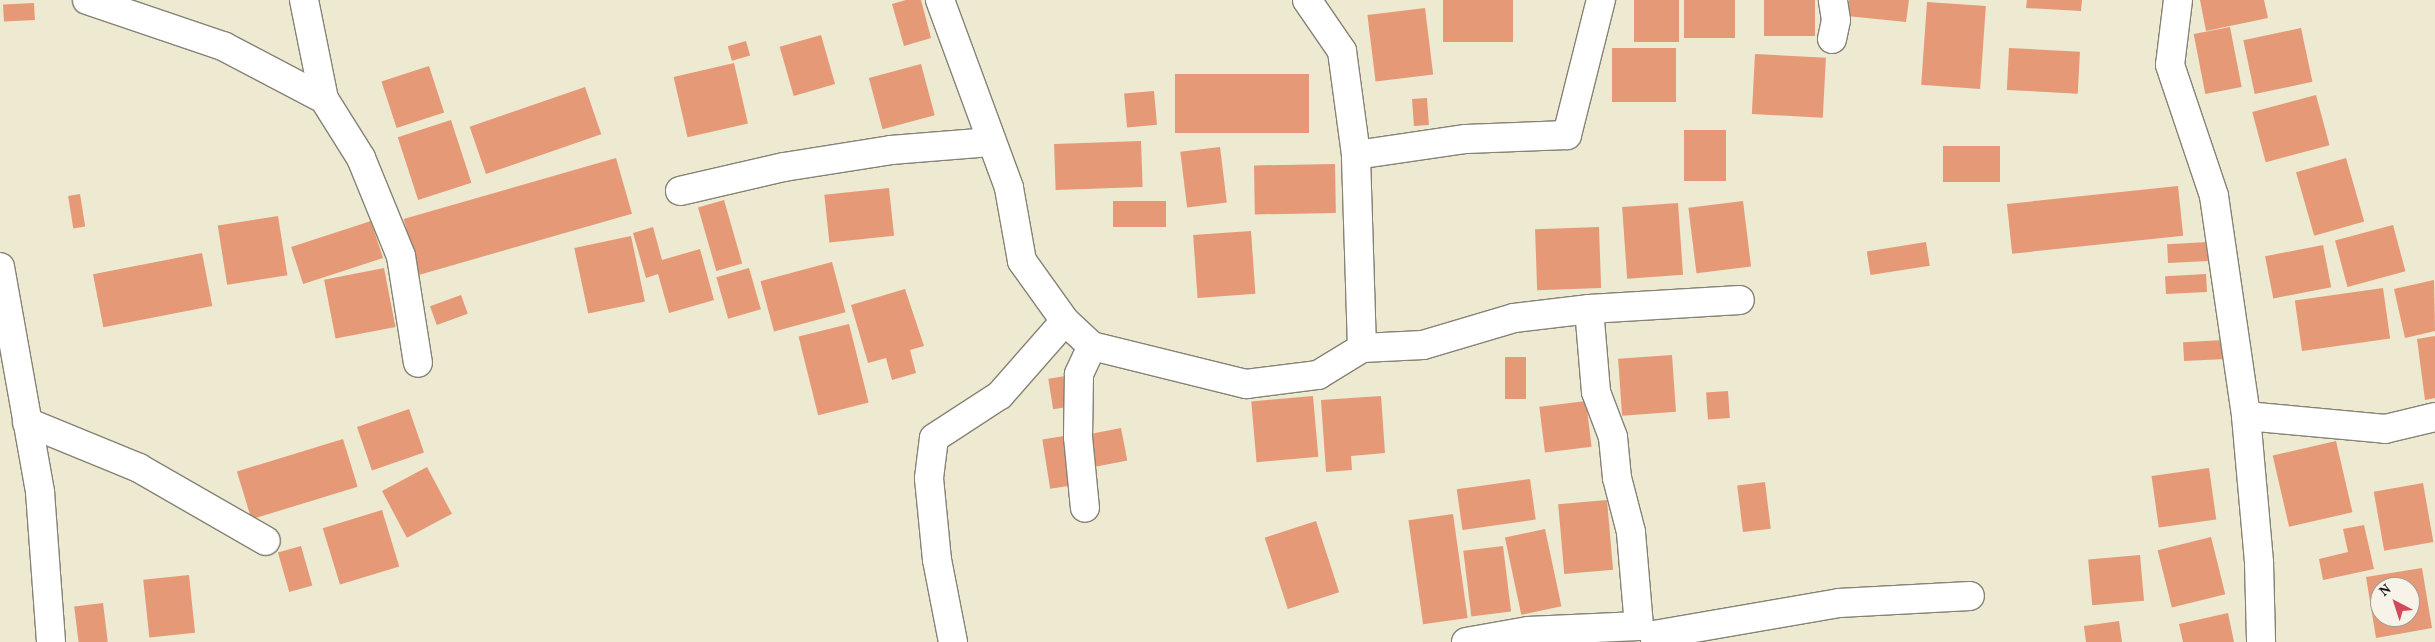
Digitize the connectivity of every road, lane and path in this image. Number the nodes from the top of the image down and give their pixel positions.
1 (87, 0) edge
2 (304, 0) edge
3 (940, 0) edge
4 (1307, 0) edge
5 (1601, 0) edge
6 (1834, 0) edge
7 (2178, 0) edge
8 (1832, 39) dead end
9 (324, 98) junction
10 (991, 142) junction
11 (1356, 155) junction
12 (680, 191) dead end
13 (0, 267) edge
14 (1740, 300) dead end
15 (1589, 309) junction
16 (1065, 321) junction
17 (1092, 346) junction
18 (1362, 348) junction
19 (418, 362) dead end
20 (2246, 416) junction
21 (2435, 418) edge
22 (27, 422) junction
23 (1086, 508) dead end
24 (266, 541) dead end
25 (1970, 596) dead end
26 (1650, 634) edge
27 (52, 642) edge
28 (953, 642) edge
29 (1466, 642) edge
30 (2260, 642) edge

1 - 9 street
2 - 9 street
3 - 10 street
4 - 11 street
5 - 11 street
6 - 8 street
7 - 20 street
9 - 19 street
10 - 12 street
10 - 16 street
11 - 18 street
13 - 22 street
14 - 15 street
15 - 18 street
15 - 26 street
16 - 17 street
16 - 28 street
17 - 18 street
17 - 23 street
20 - 21 street
20 - 30 street
22 - 24 street
22 - 27 street
25 - 26 street
26 - 29 street

